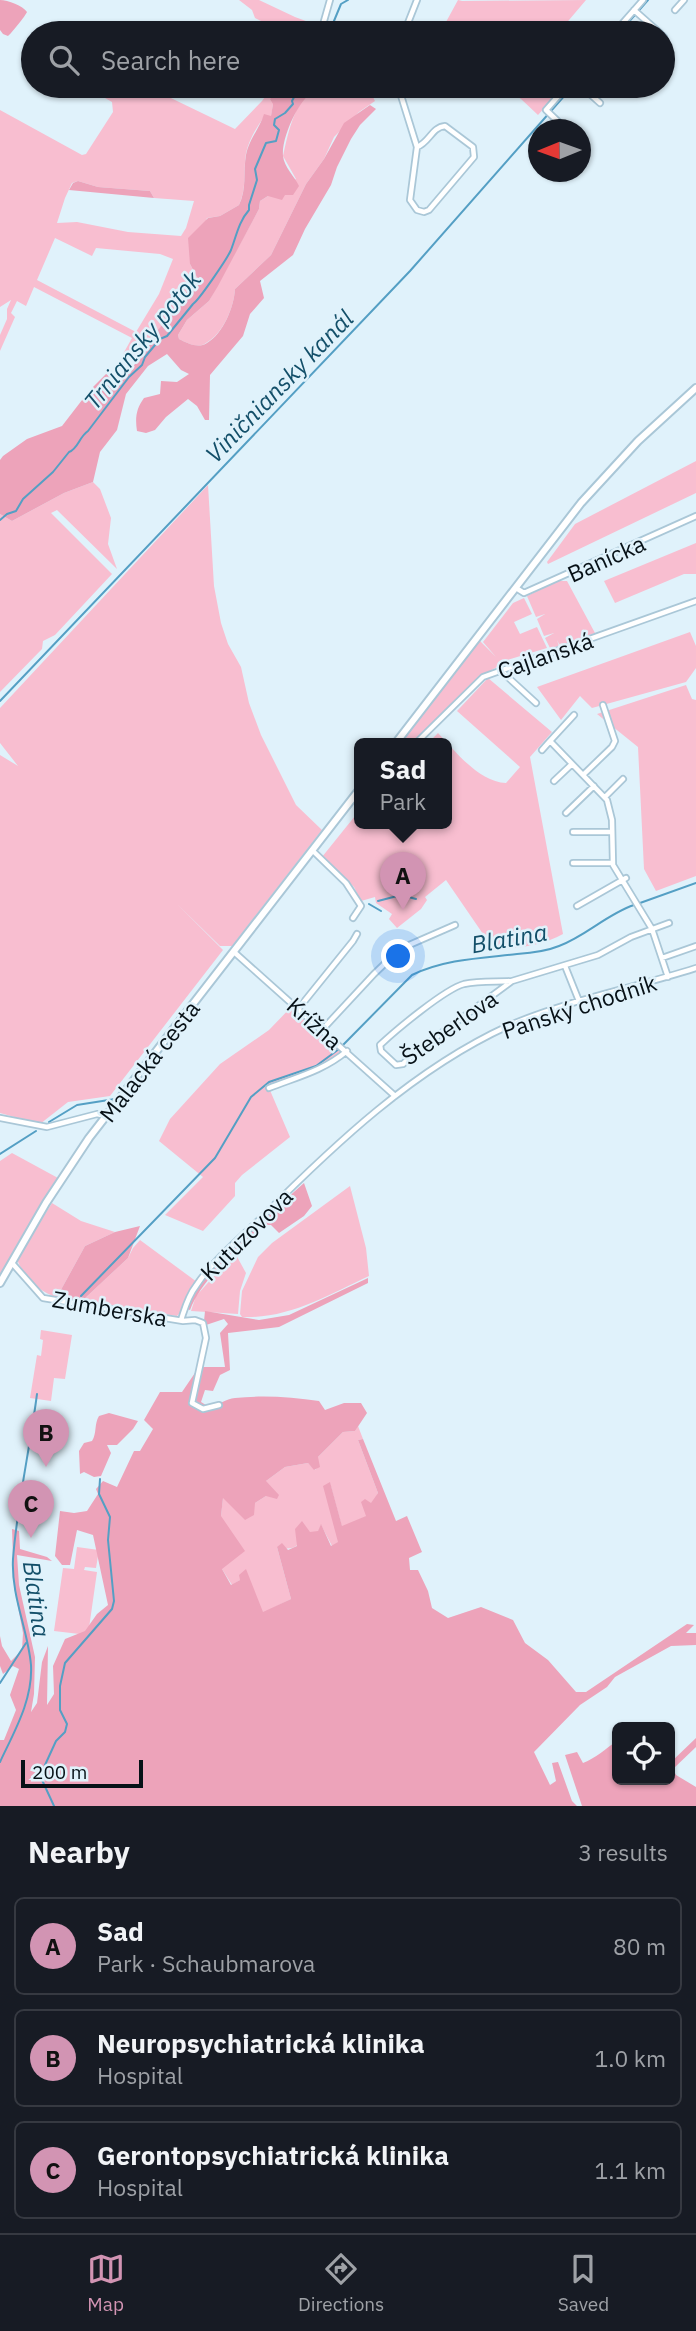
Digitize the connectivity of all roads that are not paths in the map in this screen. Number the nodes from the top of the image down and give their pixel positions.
1 (330, 0) edge
2 (417, 0) edge
3 (643, 0) edge
4 (684, 0) edge
5 (634, 9) junction
6 (675, 10) dead end
7 (324, 21) edge
8 (409, 21) edge
9 (624, 21) edge
10 (647, 21) edge
11 (402, 98) edge
12 (556, 98) edge
13 (594, 98) edge
14 (600, 103) dead end
15 (555, 119) edge
16 (417, 148) junction
17 (696, 388) edge
18 (696, 516) edge
19 (515, 587) junction
20 (696, 601) edge
21 (500, 670) junction
22 (536, 703) dead end
23 (603, 705) dead end
24 (574, 715) dead end
25 (399, 738) edge
26 (421, 738) edge
27 (550, 741) junction
28 (542, 750) dead end
29 (572, 764) junction
30 (583, 775) junction
31 (623, 779) dead end
32 (554, 782) dead end
33 (594, 786) junction
34 (354, 796) edge
35 (605, 797) junction
36 (354, 800) edge
37 (347, 805) junction
38 (566, 813) dead end
39 (573, 832) dead end
40 (612, 832) junction
41 (312, 850) junction
42 (573, 863) dead end
43 (612, 863) junction
44 (624, 879) junction
45 (577, 906) dead end
46 (353, 918) dead end
47 (669, 923) dead end
48 (455, 925) dead end
49 (652, 929) junction
50 (356, 934) dead end
51 (696, 946) edge
52 (233, 951) junction
53 (662, 958) junction
54 (565, 966) junction
55 (696, 968) edge
56 (668, 977) junction
57 (513, 981) junction
58 (496, 982) junction
59 (497, 993) junction
60 (579, 1002) junction
61 (299, 1008) junction
62 (323, 1030) junction
63 (346, 1051) junction
64 (269, 1088) dead end
65 (395, 1096) junction
66 (106, 1116) junction
67 (0, 1118) edge
68 (12, 1262) junction
69 (0, 1283) edge
70 (181, 1320) junction
71 (219, 1405) dead end

1 - 7 street
2 - 8 street
3 - 5 street
4 - 6 street
5 - 9 street
5 - 10 street
11 - 16 street
12 - 15 street
13 - 14 street
16 - 16 street
17 - 19 main road
18 - 19 street, Banícka
19 - 25 main road
20 - 21 street, Cajlanská
21 - 22 street
21 - 26 street, Cajlanská
23 - 30 street
24 - 27 street
27 - 28 street
27 - 29 street
29 - 30 street
29 - 32 street
30 - 33 street
31 - 35 street
33 - 35 street
33 - 38 street
34 - 37 main road
35 - 40 street
36 - 37 street
37 - 41 main road
39 - 40 street
40 - 43 street
41 - 46 street
41 - 52 main road, Malacká cesta
42 - 43 street
43 - 44 street
44 - 45 street
44 - 49 street
47 - 49 street, Šteberlova
48 - 62 street
49 - 53 street
49 - 54 street, Šteberlova
50 - 61 street
51 - 53 street
52 - 61 street, Krížna
52 - 66 main road, Malacká cesta
53 - 56 street
54 - 57 street, Šteberlova
54 - 60 street
55 - 56 street, Panský chodník
56 - 60 street, Panský chodník
57 - 58 street, Šteberlova
57 - 59 street, Šteberlova
58 - 59 street
58 - 59 street, Šteberlova
60 - 65 street, Panský chodník
61 - 62 street, Krížna
62 - 63 street, Krížna
63 - 64 street
63 - 65 street, Krížna
65 - 70 street, Kutuzovova
66 - 67 street
66 - 68 main road, Malacká cesta
68 - 69 main road, Malacká cesta
68 - 70 street, Zumberska
70 - 71 street

